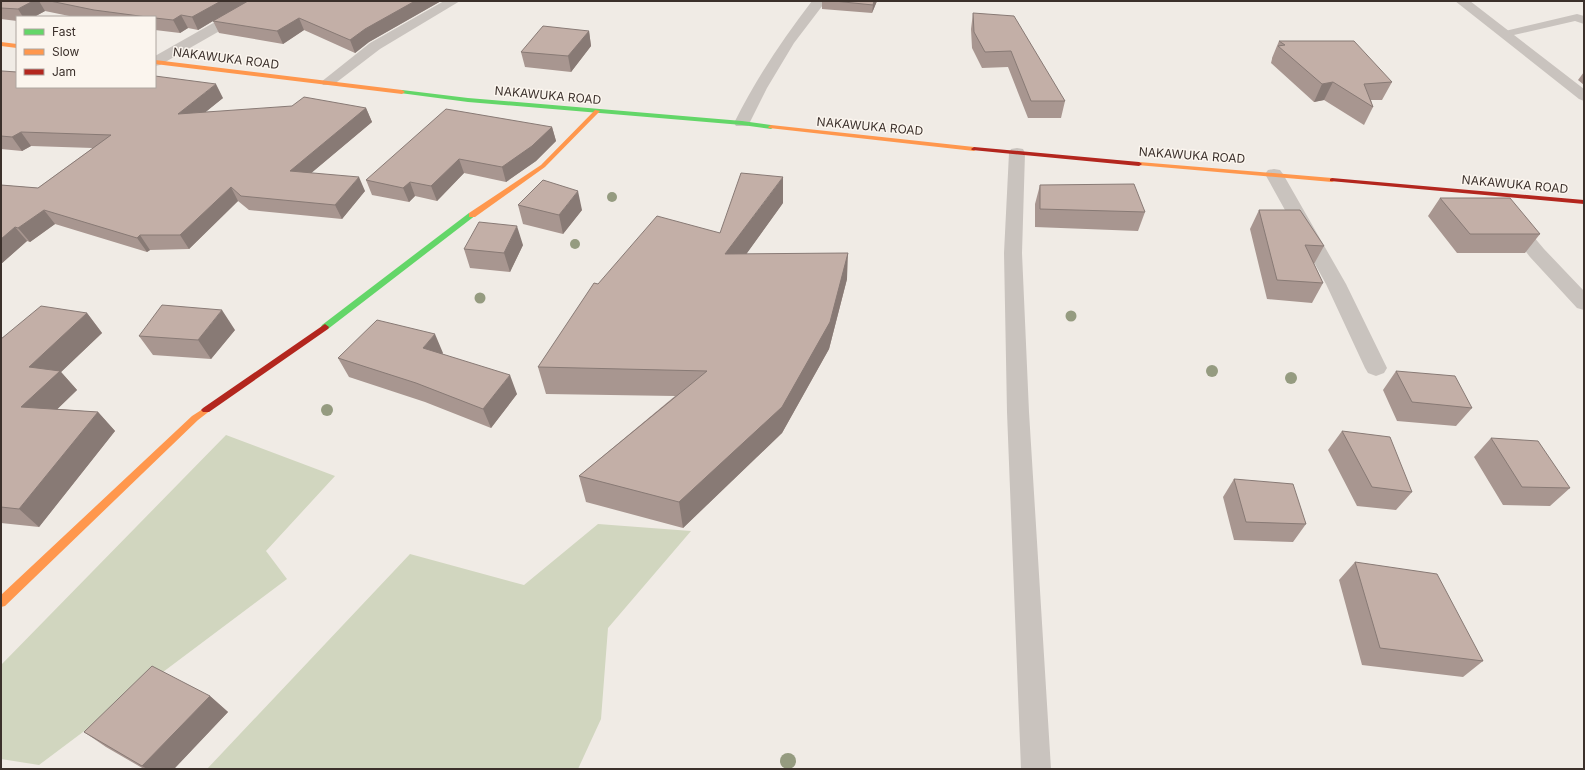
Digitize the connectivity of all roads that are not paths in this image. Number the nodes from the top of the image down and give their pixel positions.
1 (262, 1) edge
2 (453, 1) edge
3 (819, 1) edge
4 (1462, 1) edge
5 (1582, 18) edge
6 (1505, 34) junction
7 (1, 44) edge
8 (16, 46) edge
9 (156, 61) edge
10 (156, 62) edge
11 (328, 82) junction
12 (1584, 96) edge
13 (597, 111) junction
14 (742, 124) junction
15 (1017, 153) junction
16 (1274, 174) junction
17 (1488, 193) junction
18 (1584, 202) edge
19 (1584, 303) edge
20 (1376, 368) dead end
21 (1, 602) edge
22 (1036, 769) edge

1 - 9 street
2 - 11 street
3 - 14 street
4 - 6 street
5 - 6 lane
6 - 12 street
7 - 8 main road
10 - 11 main road, NAKAWUKA ROAD
11 - 13 main road, NAKAWUKA ROAD
13 - 14 main road, NAKAWUKA ROAD
13 - 21 main road
14 - 15 main road, NAKAWUKA ROAD
15 - 16 main road, NAKAWUKA ROAD
15 - 22 street
16 - 17 main road, NAKAWUKA ROAD
16 - 20 street
17 - 18 main road, NAKAWUKA ROAD
17 - 19 street

